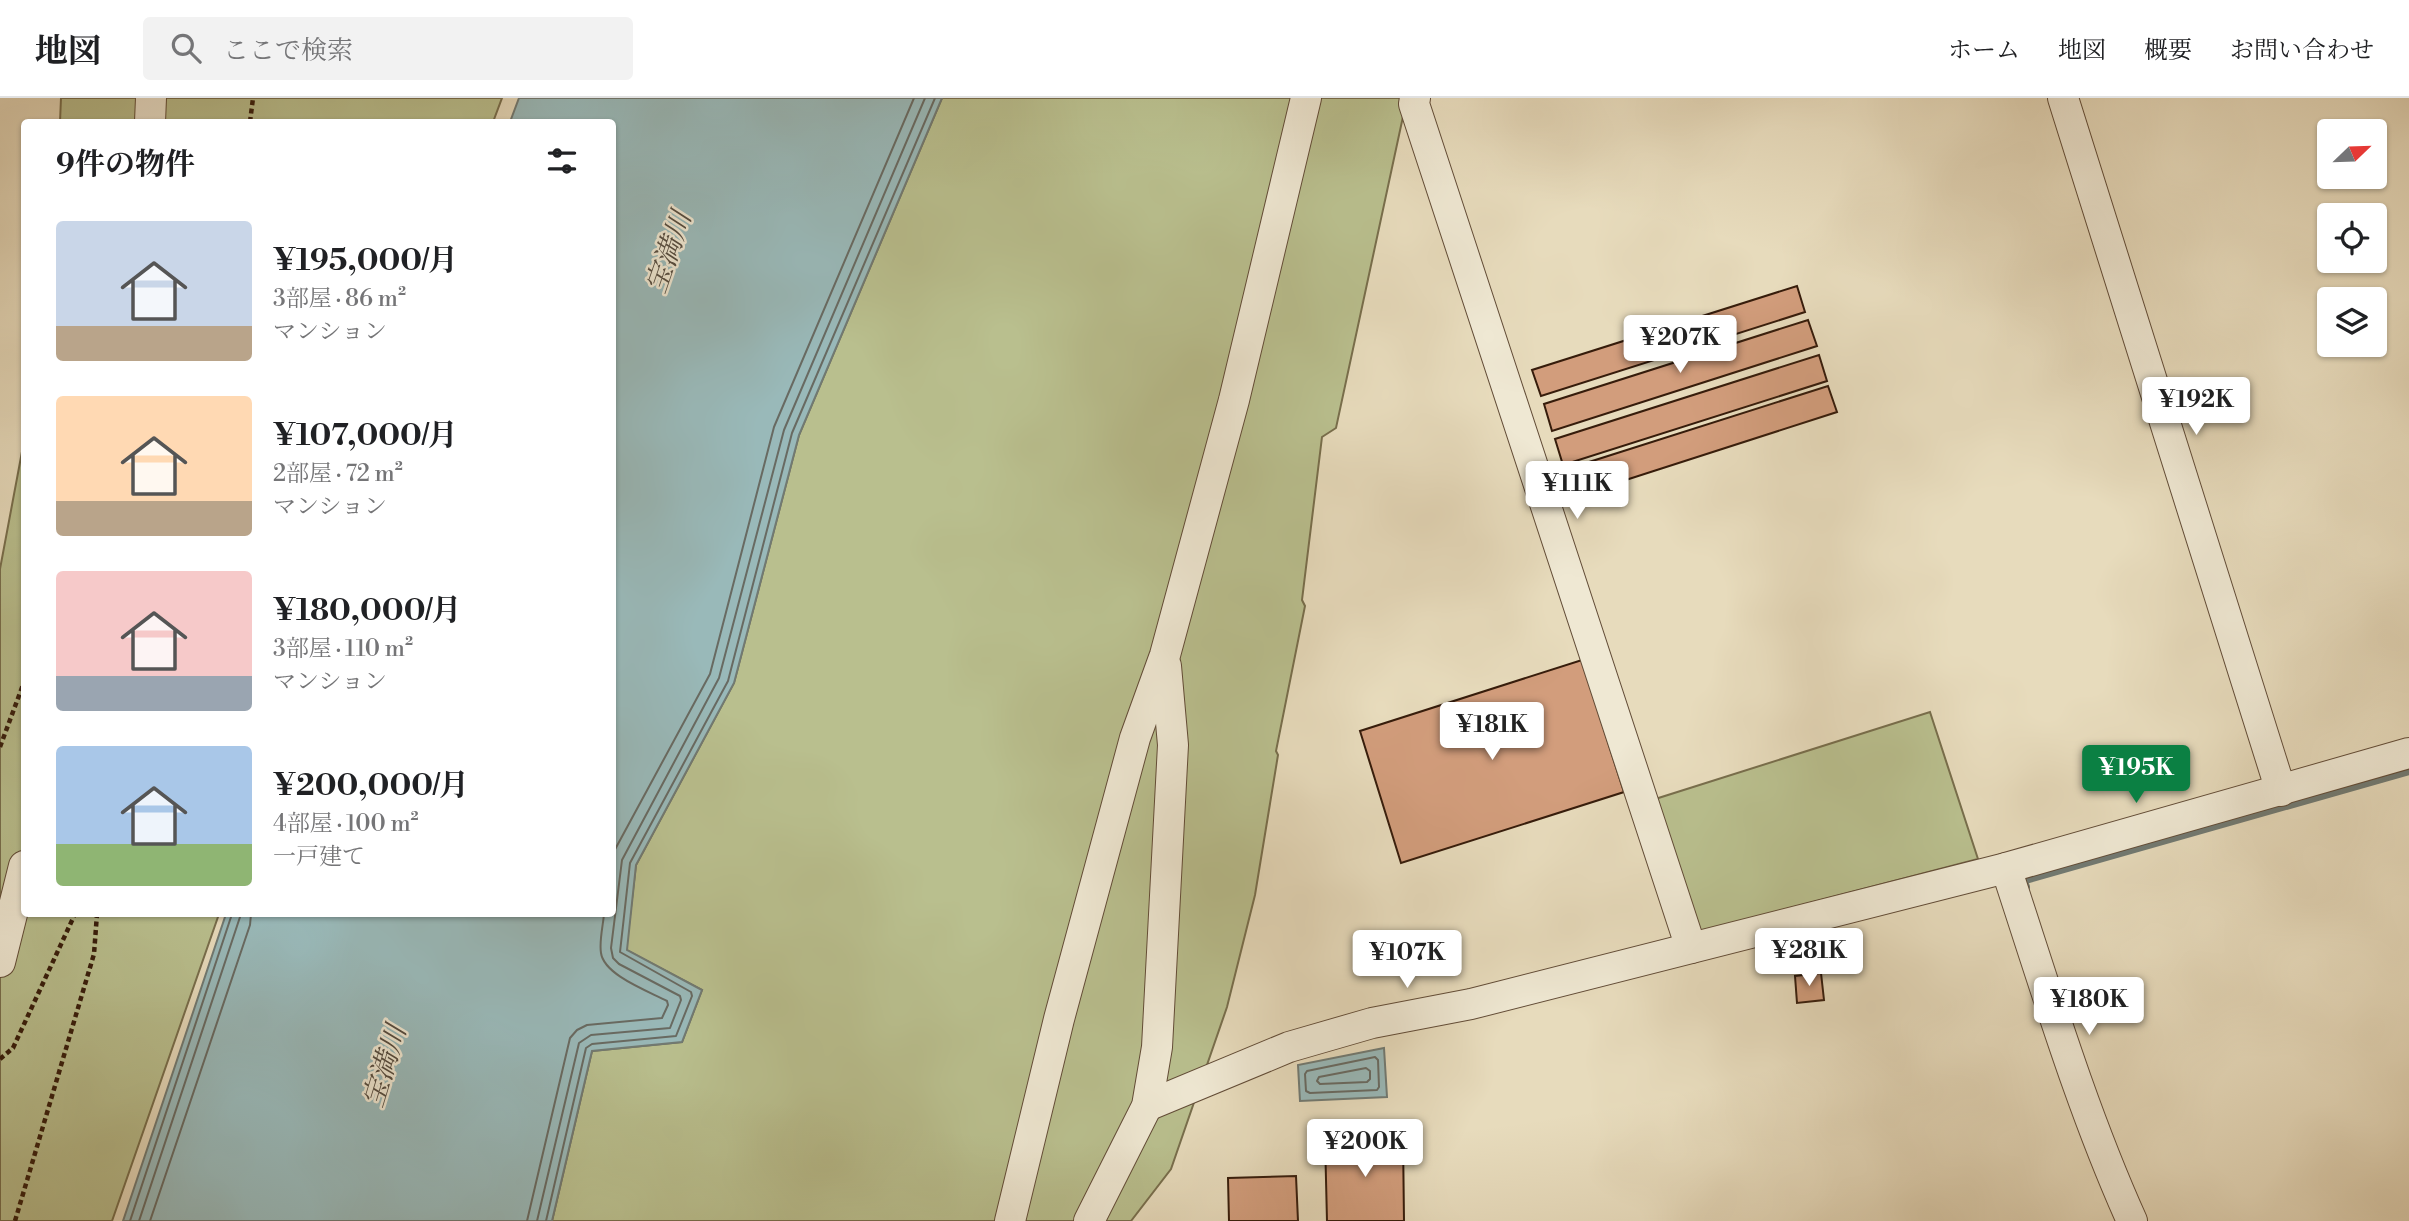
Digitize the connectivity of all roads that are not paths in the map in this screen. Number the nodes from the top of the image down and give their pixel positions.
1 (152, 98) edge
2 (1306, 98) edge
3 (1415, 98) edge
4 (2063, 98) edge
5 (150, 119) edge
6 (1165, 655) junction
7 (2409, 753) edge
8 (2281, 791) junction
9 (2006, 868) junction
10 (21, 878) edge
11 (1690, 948) junction
12 (0, 962) edge
13 (1147, 1106) junction
14 (1010, 1221) edge
15 (1088, 1221) edge
16 (2133, 1221) edge

1 - 5 street
2 - 6 street
3 - 11 street
4 - 8 street
6 - 13 street
6 - 14 street
7 - 8 street
8 - 9 street
9 - 11 street
9 - 16 street
10 - 12 street
11 - 13 street
13 - 15 street

